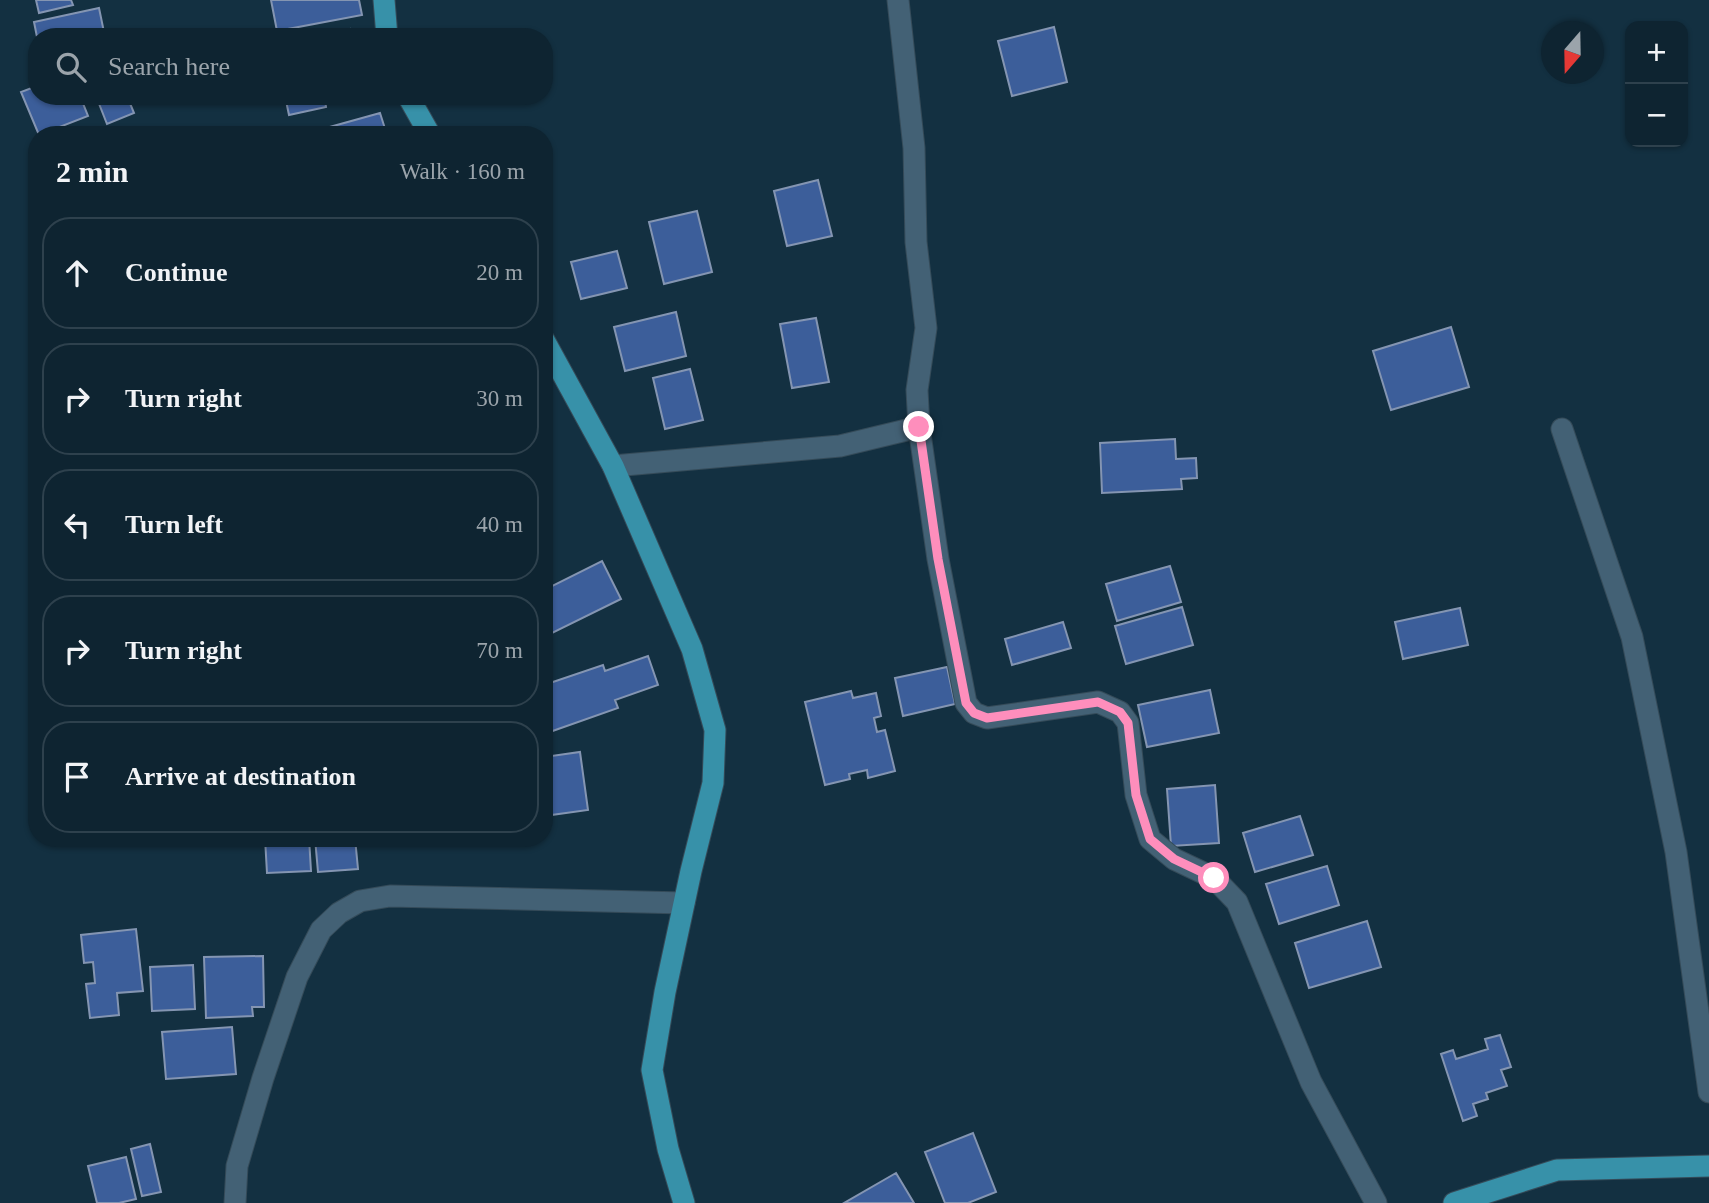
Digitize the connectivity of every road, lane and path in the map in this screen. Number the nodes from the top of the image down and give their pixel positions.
1 (384, 0) edge
2 (898, 0) edge
3 (386, 28) edge
4 (413, 105) edge
5 (425, 126) edge
6 (553, 356) edge
7 (919, 427) junction
8 (1562, 429) dead end
9 (613, 466) junction
10 (684, 903) junction
11 (1709, 1092) edge
12 (1709, 1166) edge
13 (235, 1203) edge
14 (684, 1203) edge
15 (1376, 1203) edge
16 (1454, 1203) edge

1 - 3 main road
2 - 7 street
4 - 5 main road
6 - 9 main road
7 - 9 street
7 - 15 street
8 - 11 street
9 - 10 main road
10 - 13 street
10 - 14 main road
12 - 16 main road

